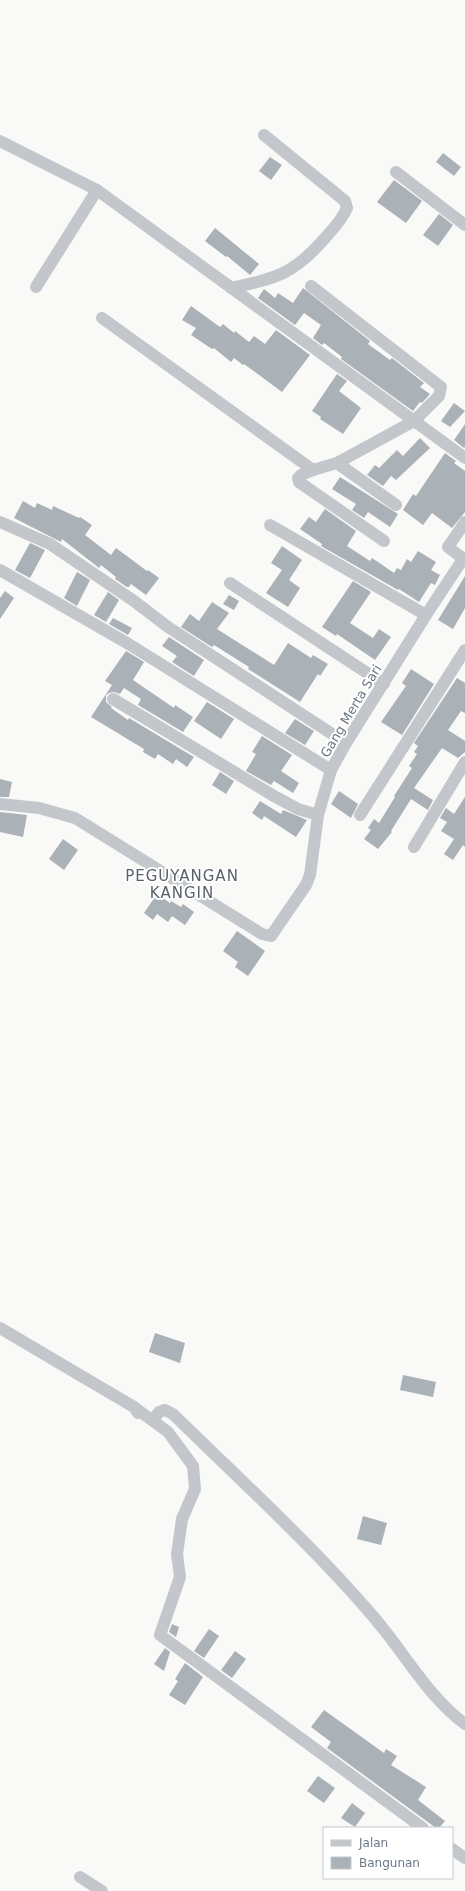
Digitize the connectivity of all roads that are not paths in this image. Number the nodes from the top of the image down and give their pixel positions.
1 (264, 135) dead end
2 (0, 141) edge
3 (396, 172) dead end
4 (97, 190) junction
5 (465, 226) edge
6 (311, 286) dead end
7 (36, 287) dead end
8 (231, 288) junction
9 (102, 318) dead end
10 (414, 421) junction
11 (465, 458) edge
12 (337, 463) junction
13 (313, 470) junction
14 (396, 506) dead end
15 (0, 522) edge
16 (465, 522) edge
17 (270, 525) dead end
18 (384, 541) dead end
19 (464, 559) edge
20 (0, 570) edge
21 (230, 583) dead end
22 (426, 614) junction
23 (465, 650) edge
24 (384, 684) junction
25 (113, 700) dead end
26 (346, 742) junction
27 (465, 762) edge
28 (331, 770) junction
29 (0, 804) edge
30 (318, 815) junction
31 (360, 815) dead end
32 (414, 847) dead end
33 (0, 1328) edge
34 (153, 1420) junction
35 (465, 1724) edge
36 (422, 1827) edge
37 (453, 1850) edge
38 (465, 1858) edge
39 (80, 1877) dead end
40 (102, 1891) edge

1 - 8 street
2 - 4 street
3 - 5 street
4 - 7 street
4 - 8 street
6 - 10 street
8 - 10 street
9 - 13 street
10 - 11 street
10 - 12 street
12 - 13 street
12 - 14 street
13 - 18 street
15 - 26 street
16 - 19 street
17 - 22 street
19 - 22 street, Gang Merta Sari
20 - 28 street
21 - 24 street
22 - 24 street, Gang Merta Sari
23 - 31 street
24 - 26 street, Gang Merta Sari
25 - 30 street
26 - 28 street, Gang Merta Sari
27 - 32 street
28 - 30 street, Gang Merta Sari
29 - 30 street, Gang Merta Sari
33 - 34 street
34 - 35 street
34 - 36 street
37 - 38 street
39 - 40 street

